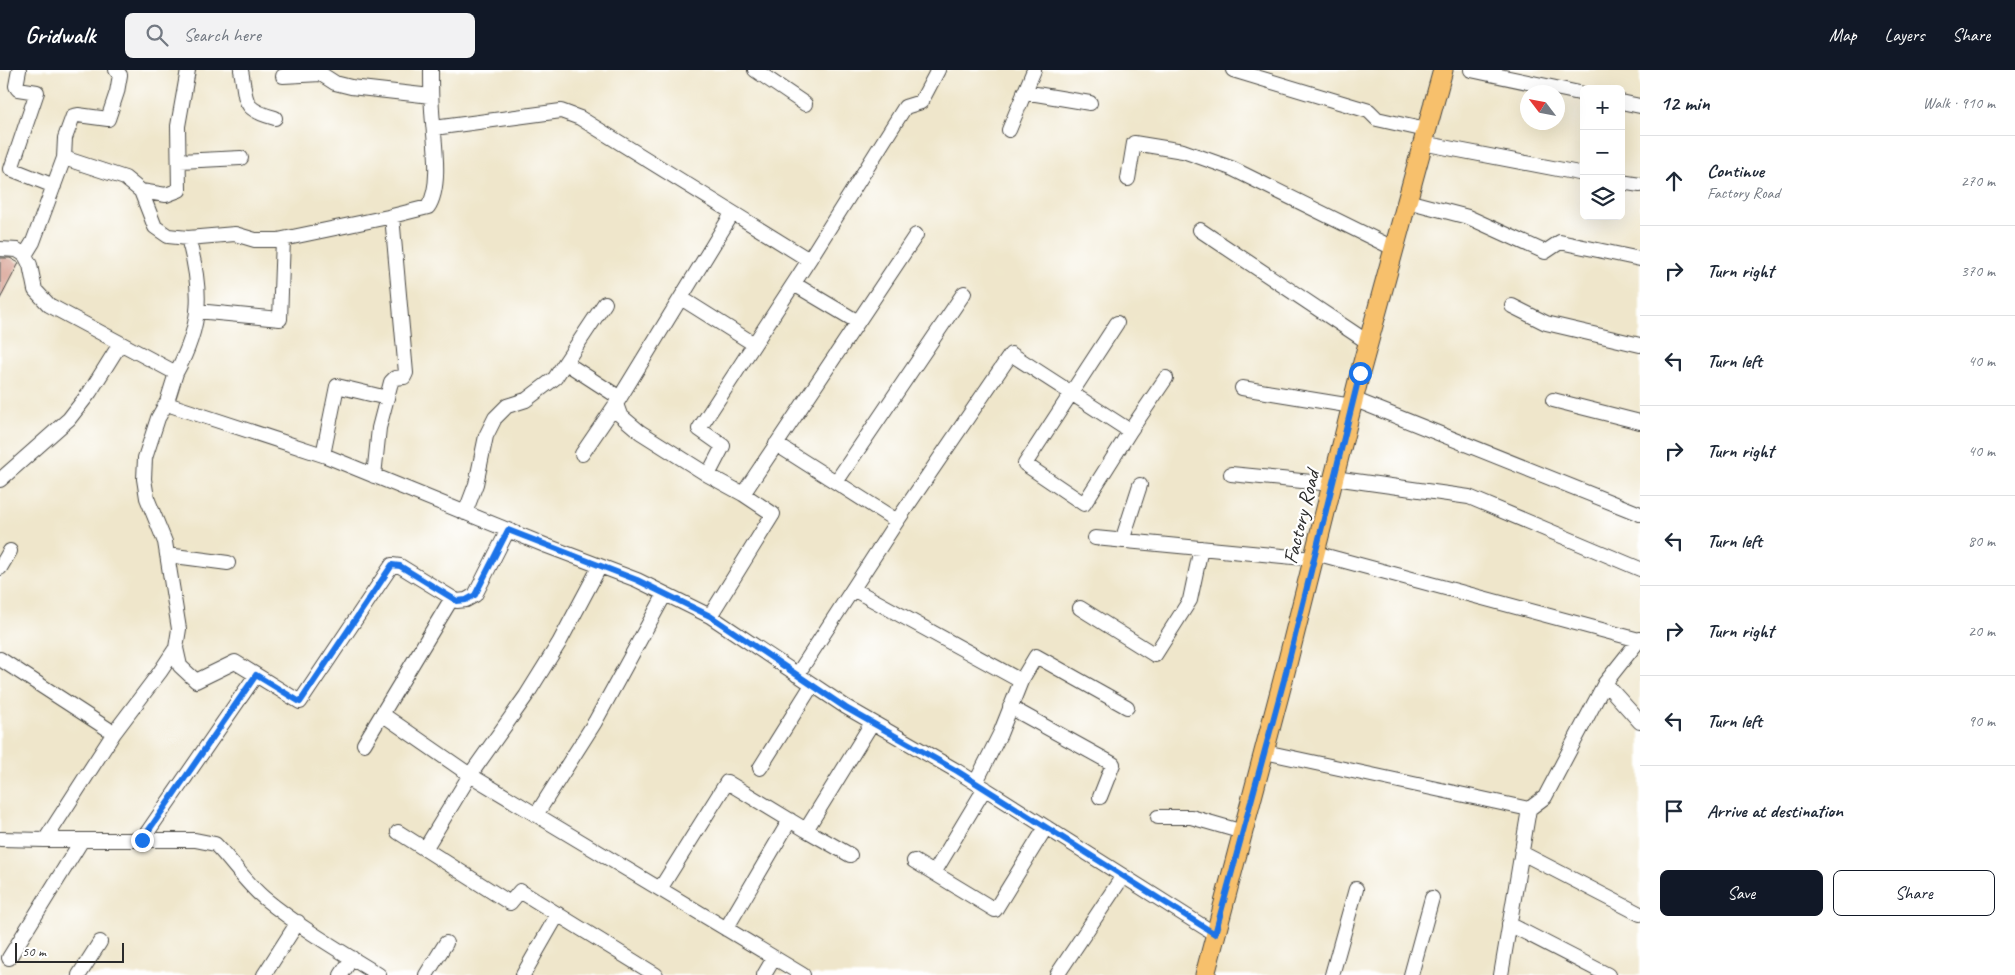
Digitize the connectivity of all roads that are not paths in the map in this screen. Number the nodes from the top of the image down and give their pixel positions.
1 (18, 70) edge
2 (116, 70) edge
3 (188, 70) edge
4 (241, 70) edge
5 (431, 70) edge
6 (755, 70) edge
7 (938, 70) edge
8 (1034, 70) edge
9 (1233, 70) edge
10 (1443, 70) edge
11 (1471, 70) edge
12 (283, 76) dead end
13 (1024, 92) junction
14 (1580, 93) edge
15 (431, 96) junction
16 (1090, 102) dead end
17 (1625, 103) edge
18 (805, 104) dead end
19 (1640, 106) edge
20 (275, 118) dead end
21 (434, 128) junction
22 (1009, 130) dead end
23 (1424, 137) junction
24 (64, 158) junction
25 (241, 158) dead end
26 (180, 161) junction
27 (1580, 173) edge
28 (1128, 179) dead end
29 (1625, 183) edge
30 (1640, 185) edge
31 (54, 186) junction
32 (141, 191) junction
33 (1407, 201) junction
34 (732, 214) junction
35 (392, 216) junction
36 (1200, 230) dead end
37 (916, 235) dead end
38 (188, 238) junction
39 (283, 239) junction
40 (0, 249) edge
41 (1395, 249) junction
42 (25, 255) junction
43 (1640, 259) edge
44 (809, 260) junction
45 (794, 284) junction
46 (964, 293) dead end
47 (681, 298) junction
48 (605, 303) dead end
49 (1512, 306) dead end
50 (197, 311) junction
51 (858, 322) junction
52 (1117, 323) dead end
53 (1369, 343) junction
54 (120, 344) junction
55 (754, 344) junction
56 (1640, 346) edge
57 (566, 363) junction
58 (176, 374) junction
59 (1166, 378) dead end
60 (1242, 388) dead end
61 (1072, 393) junction
62 (387, 398) junction
63 (1553, 400) dead end
64 (618, 401) junction
65 (167, 402) junction
66 (1353, 402) junction
67 (1640, 422) edge
68 (1130, 431) junction
69 (776, 444) junction
70 (582, 454) dead end
71 (323, 455) junction
72 (1231, 474) dead end
73 (708, 475) junction
74 (374, 476) junction
75 (0, 480) edge
76 (1333, 481) junction
77 (836, 482) junction
78 (1140, 485) dead end
79 (743, 494) junction
80 (465, 513) junction
81 (1640, 514) edge
82 (897, 521) junction
83 (508, 530) junction
84 (1095, 538) dead end
85 (1122, 541) junction
86 (1201, 548) junction
87 (10, 551) dead end
88 (167, 555) junction
89 (1315, 556) junction
90 (228, 563) dead end
91 (600, 566) junction
92 (0, 568) edge
93 (1640, 569) edge
94 (853, 589) junction
95 (665, 594) junction
96 (452, 598) junction
97 (1080, 608) dead end
98 (710, 616) junction
99 (1640, 639) edge
100 (176, 648) junction
101 (0, 659) edge
102 (256, 675) junction
103 (797, 675) junction
104 (1021, 681) junction
105 (1605, 683) junction
106 (812, 685) junction
107 (1010, 707) junction
108 (1127, 707) dead end
109 (382, 714) junction
110 (1640, 722) edge
111 (872, 723) junction
112 (114, 733) junction
113 (364, 744) dead end
114 (1264, 752) junction
115 (760, 768) dead end
116 (470, 775) junction
117 (980, 785) junction
118 (1100, 797) dead end
119 (1529, 809) junction
120 (536, 815) junction
121 (1158, 816) dead end
122 (790, 820) junction
123 (1046, 827) junction
124 (806, 830) junction
125 (398, 832) dead end
126 (1243, 832) junction
127 (0, 839) edge
128 (45, 840) junction
129 (82, 840) junction
130 (142, 840) junction
131 (425, 849) junction
132 (1522, 853) junction
133 (850, 855) dead end
134 (914, 861) dead end
135 (934, 873) junction
136 (1123, 876) junction
137 (660, 889) junction
138 (1356, 889) dead end
139 (1432, 898) dead end
140 (558, 914) junction
141 (1640, 914) edge
142 (298, 922) junction
143 (1510, 924) junction
144 (726, 929) junction
145 (1215, 934) junction
146 (100, 942) dead end
147 (446, 943) dead end
148 (9, 958) dead end
149 (352, 958) junction
150 (774, 958) junction
151 (79, 975) edge
152 (264, 975) edge
153 (341, 975) edge
154 (379, 975) edge
155 (426, 975) edge
156 (523, 975) edge
157 (656, 975) edge
158 (764, 975) edge
159 (803, 975) edge
160 (1057, 975) edge
161 (1205, 975) edge
162 (1332, 975) edge
163 (1411, 975) edge
164 (1500, 975) edge
165 (1608, 975) edge

1 - 31 street
2 - 24 street
3 - 26 street
4 - 20 street
5 - 15 street
6 - 18 street
7 - 44 street
8 - 13 street
9 - 23 street
10 - 23 main road, Factory Road
11 - 14 street
12 - 15 street
13 - 16 street
13 - 22 street
15 - 21 street
17 - 19 street
21 - 34 street
21 - 35 street
23 - 27 street
23 - 33 main road, Factory Road
24 - 31 street
24 - 32 street
25 - 26 street
26 - 32 street
28 - 41 street
29 - 30 street
31 - 42 street
32 - 38 street
33 - 41 main road, Factory Road
33 - 43 street
34 - 44 street
34 - 47 street
35 - 39 street
35 - 62 street
36 - 53 street
37 - 51 street
38 - 39 street
38 - 50 street
39 - 50 street
40 - 42 street
41 - 53 main road, Factory Road
42 - 54 street
44 - 45 street
45 - 51 street
45 - 55 street
46 - 77 street
47 - 55 street
47 - 64 street
48 - 57 street
49 - 56 street
50 - 58 street
51 - 69 street
52 - 61 street
53 - 66 main road, Factory Road
54 - 58 street
54 - 75 street
55 - 73 street
57 - 64 street
57 - 80 street
58 - 65 street
59 - 68 street
60 - 66 street
61 - 68 street
61 - 68 street
61 - 82 street
62 - 71 street
62 - 74 street
63 - 67 street
64 - 70 street
64 - 73 street
65 - 71 street
65 - 88 street
66 - 76 main road, Factory Road
66 - 81 street
69 - 77 street
69 - 79 street
71 - 74 street
72 - 76 street
73 - 79 street
74 - 80 street
76 - 89 main road, Factory Road
76 - 93 street
77 - 82 street
78 - 85 street
79 - 98 street
80 - 83 street
82 - 94 street
83 - 91 street
83 - 96 street
84 - 85 street
85 - 86 street
86 - 89 street
86 - 97 street
87 - 92 street
88 - 90 street
88 - 100 street
89 - 99 street
89 - 114 main road, Factory Road
91 - 95 street
91 - 116 street
94 - 103 street
94 - 104 street
95 - 98 street
95 - 120 street
96 - 102 street
96 - 109 street
98 - 103 street
99 - 105 street
100 - 102 street
100 - 112 street
101 - 112 street
102 - 130 street
103 - 106 street
104 - 107 street
104 - 108 street
105 - 110 street
105 - 119 street
106 - 111 street
106 - 115 street
107 - 117 street
107 - 118 street
109 - 113 street
109 - 116 street
111 - 117 street
111 - 124 street
112 - 128 street
114 - 119 street
114 - 126 main road, Factory Road
116 - 120 street
116 - 131 street
117 - 123 street
117 - 135 street
119 - 132 street
120 - 137 street
121 - 126 street
122 - 124 street
122 - 137 street
122 - 144 street
123 - 135 street
123 - 136 street
124 - 133 street
125 - 131 street
126 - 145 main road, Factory Road
127 - 128 street
128 - 129 street
129 - 130 street
129 - 148 street
130 - 142 street
131 - 140 street
132 - 141 street
132 - 143 street
134 - 135 street
136 - 145 street
136 - 160 street
137 - 144 street
138 - 162 street
139 - 163 street
140 - 156 street
140 - 157 street
142 - 149 street
142 - 152 street
143 - 164 street
143 - 165 street
144 - 150 street
145 - 161 main road, Factory Road
146 - 151 street
147 - 155 street
149 - 153 street
149 - 154 street
150 - 158 street
150 - 159 street

